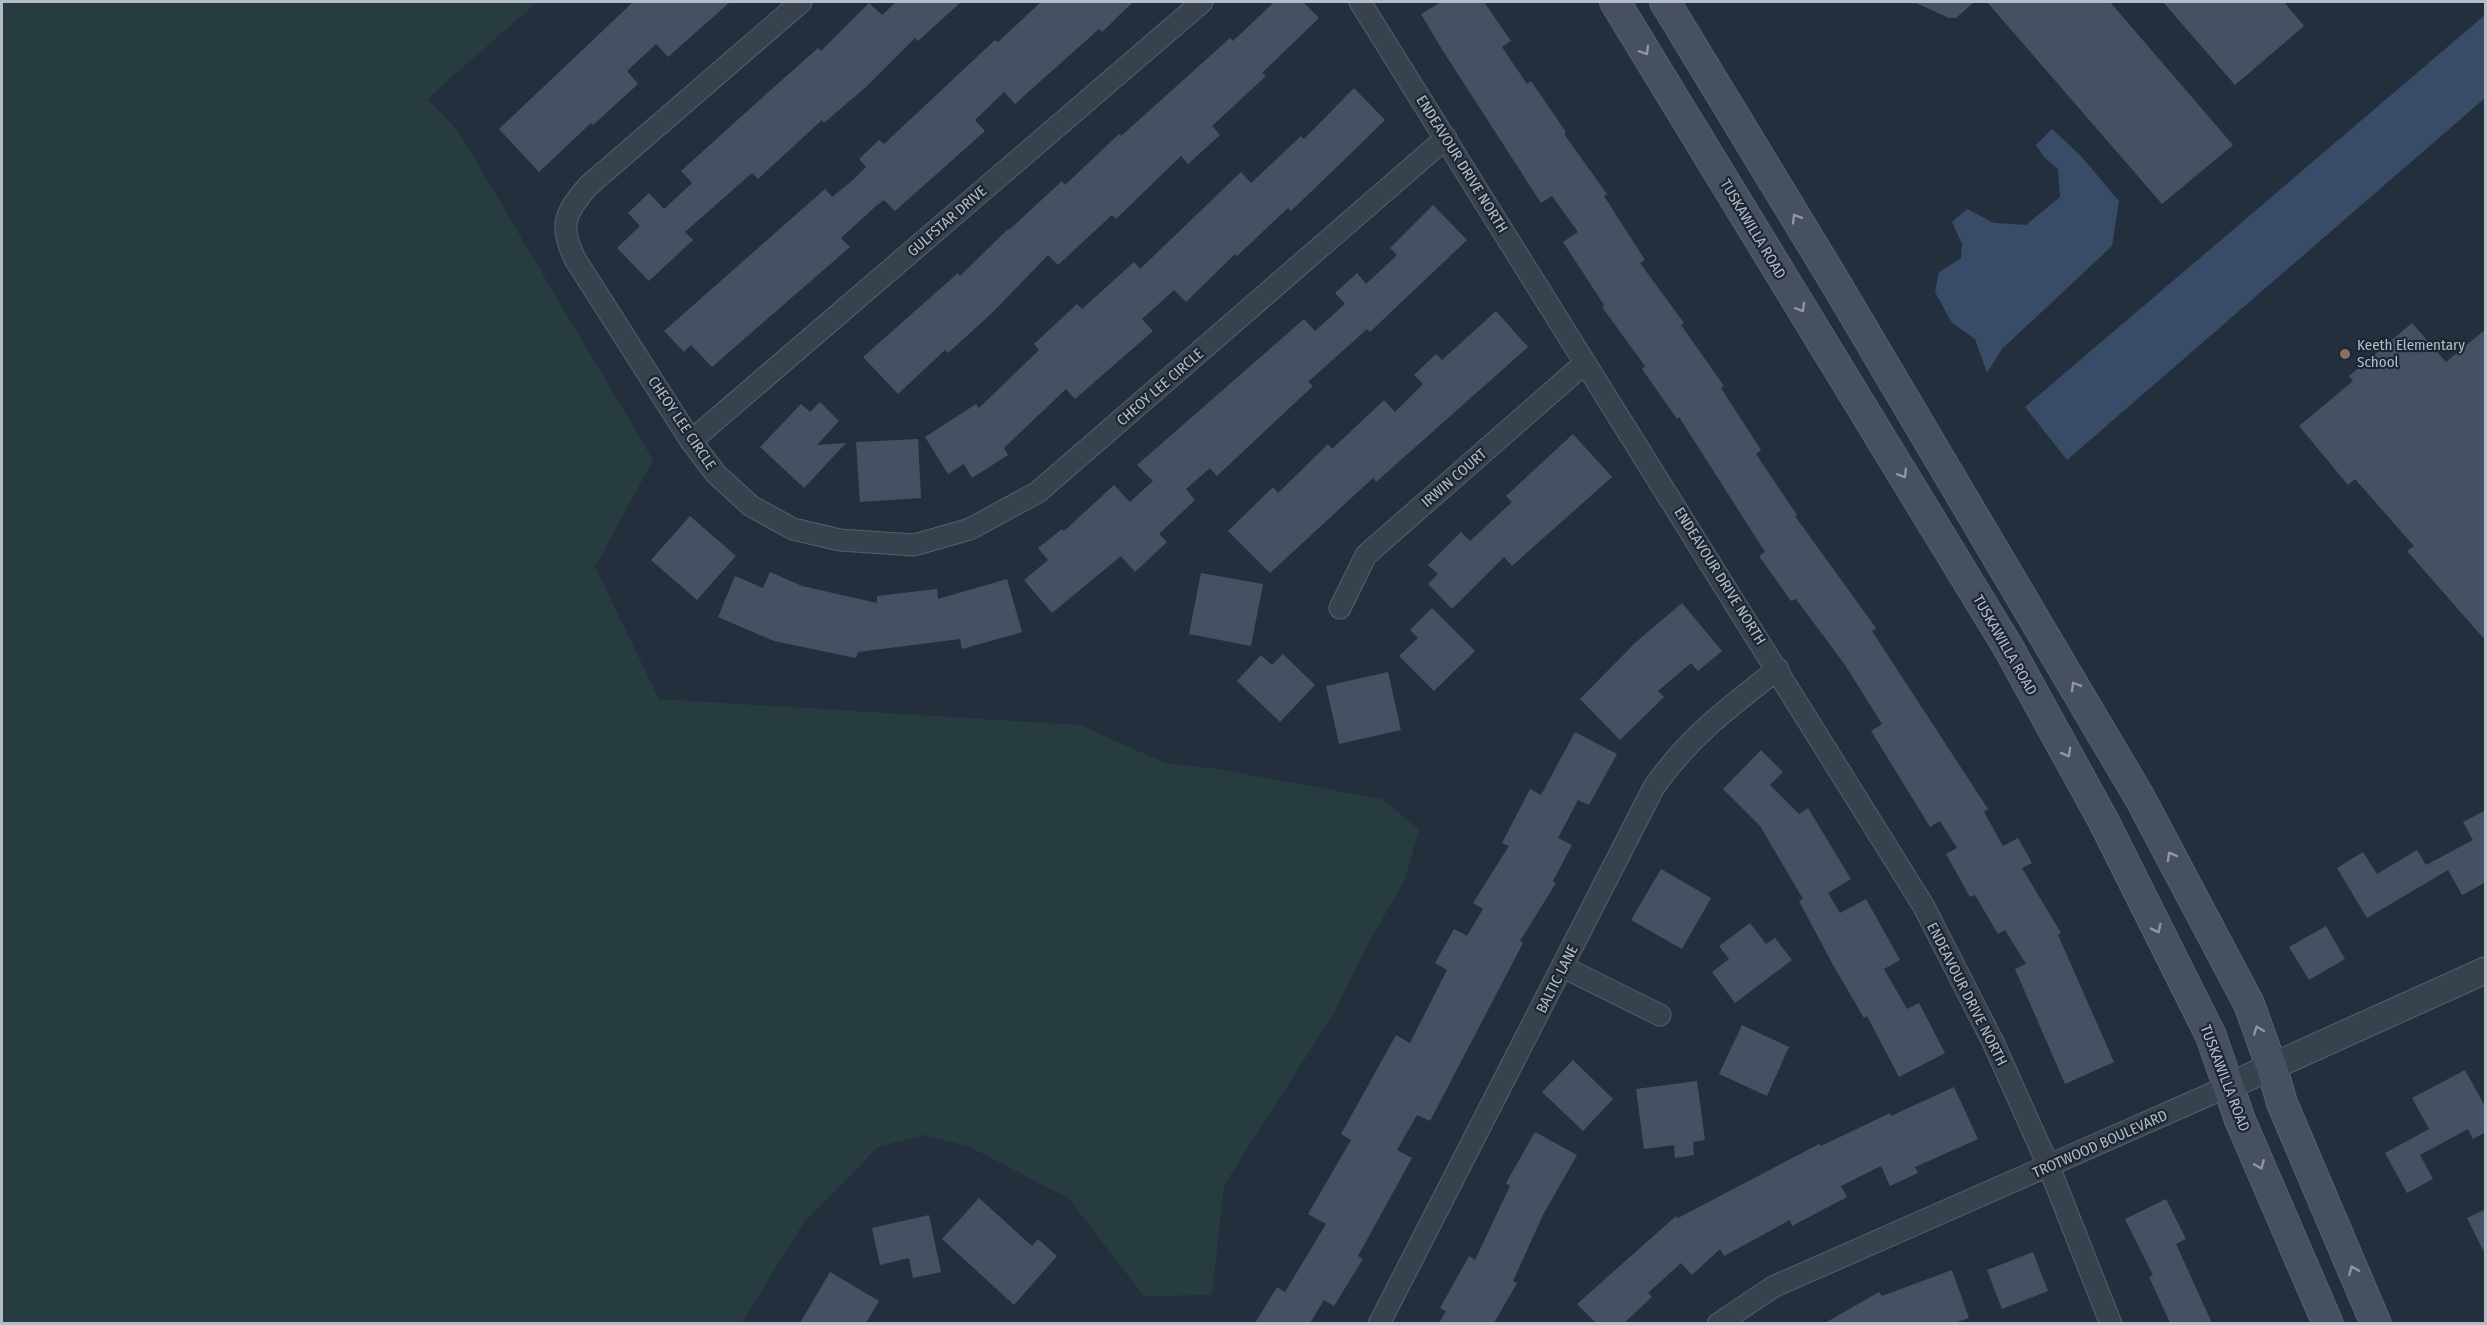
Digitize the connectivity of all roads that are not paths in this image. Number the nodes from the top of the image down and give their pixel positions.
1 (801, 2) edge
2 (1202, 2) edge
3 (1360, 2) edge
4 (1615, 2) edge
5 (1665, 2) edge
6 (1446, 138) junction
7 (1585, 363) junction
8 (692, 441) junction
9 (1340, 608) dead end
10 (2039, 624) junction
11 (2008, 647) junction
12 (1778, 669) junction
13 (2140, 798) junction
14 (2103, 820) junction
15 (1563, 967) junction
16 (2486, 970) edge
17 (1660, 1015) dead end
18 (2272, 1068) junction
19 (2229, 1086) junction
20 (2049, 1167) junction
21 (1378, 1323) edge
22 (1718, 1323) edge
23 (2111, 1323) edge
24 (2328, 1323) edge
25 (2376, 1323) edge

1 - 8 street, CHEOY LEE CIRCLE
2 - 8 street, GULFSTAR DRIVE
3 - 6 street, ENDEAVOUR DRIVE NORTH
4 -> 11 main road, TUSKAWILLA ROAD
10 -> 5 main road
6 - 7 street, ENDEAVOUR DRIVE NORTH
6 - 8 street, CHEOY LEE CIRCLE
7 - 9 street, IRWIN COURT
7 - 12 street, ENDEAVOUR DRIVE NORTH
10 - 11 main road
13 -> 10 main road
11 -> 14 main road, TUSKAWILLA ROAD
12 - 15 street, BALTIC LANE
12 - 20 street, ENDEAVOUR DRIVE NORTH
13 - 14 main road
18 -> 13 main road
14 -> 19 main road, TUSKAWILLA ROAD
15 - 17 street
15 - 21 street, BALTIC LANE
16 - 18 street, TROTWOOD BOULEVARD
18 - 19 street, TROTWOOD BOULEVARD
25 -> 18 main road
19 - 20 street, TROTWOOD BOULEVARD
19 -> 24 main road, TUSKAWILLA ROAD
20 - 22 street, TROTWOOD BOULEVARD
20 - 23 street, ENDEAVOUR DRIVE NORTH

